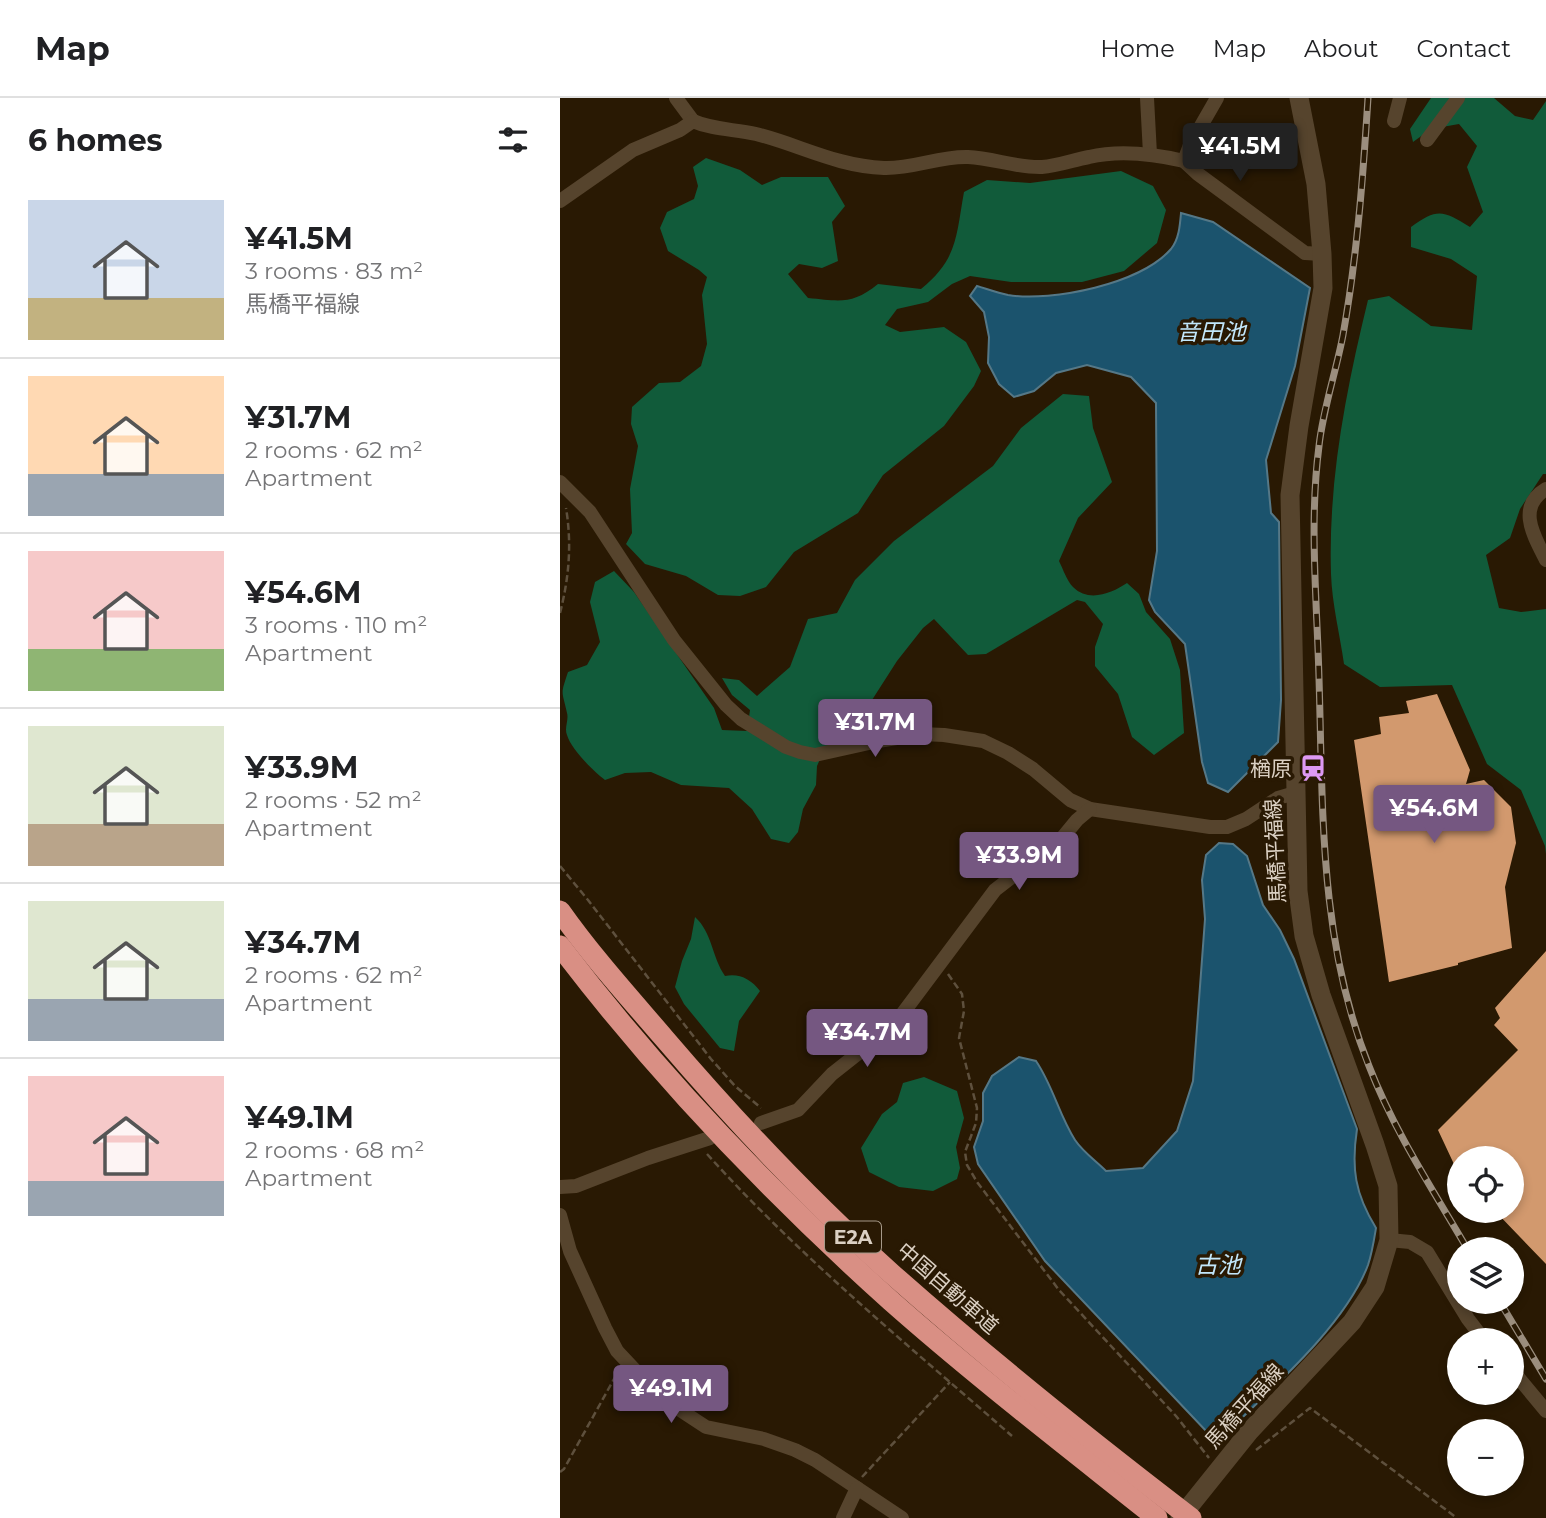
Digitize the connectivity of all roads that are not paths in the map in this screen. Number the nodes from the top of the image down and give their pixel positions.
1 (676, 98) edge
2 (1147, 98) edge
3 (1217, 98) edge
4 (1299, 98) edge
5 (1401, 98) edge
6 (1458, 98) edge
7 (693, 121) junction
8 (1394, 121) dead end
9 (1427, 140) dead end
10 (1150, 154) junction
11 (1184, 161) junction
12 (560, 201) edge
13 (1322, 254) junction
14 (561, 483) edge
15 (1546, 489) edge
16 (1546, 560) edge
17 (1295, 793) junction
18 (1090, 809) junction
19 (562, 912) edge
20 (560, 946) edge
21 (560, 970) edge
22 (700, 1114) junction
23 (766, 1121) road end
24 (705, 1140) road end
25 (560, 1187) edge
26 (560, 1215) edge
27 (1389, 1240) junction
28 (1475, 1328) edge
29 (1524, 1384) edge
30 (1546, 1411) edge
31 (857, 1488) junction
32 (843, 1518) edge
33 (902, 1518) edge
34 (1157, 1518) edge
35 (1180, 1518) edge
36 (1191, 1518) edge

1 - 7 street
2 - 10 street
3 - 11 street
4 - 13 main road, 馬橋平福線
5 - 8 street
6 - 9 street
7 - 10 street
7 - 12 street
10 - 11 street
11 - 13 street
13 - 17 main road, 馬橋平福線
14 - 18 street
15 - 16 street
17 - 18 street
17 - 27 main road, 馬橋平福線
18 - 23 street
19 - 36 highway, 中国自動車道 / E2A
20 - 22 highway, E2A
21 - 22 highway
22 - 34 highway, E2A
24 - 25 street
26 - 31 street
27 - 28 street
27 - 35 main road, 馬橋平福線
29 - 30 street
31 - 32 street
31 - 33 street

